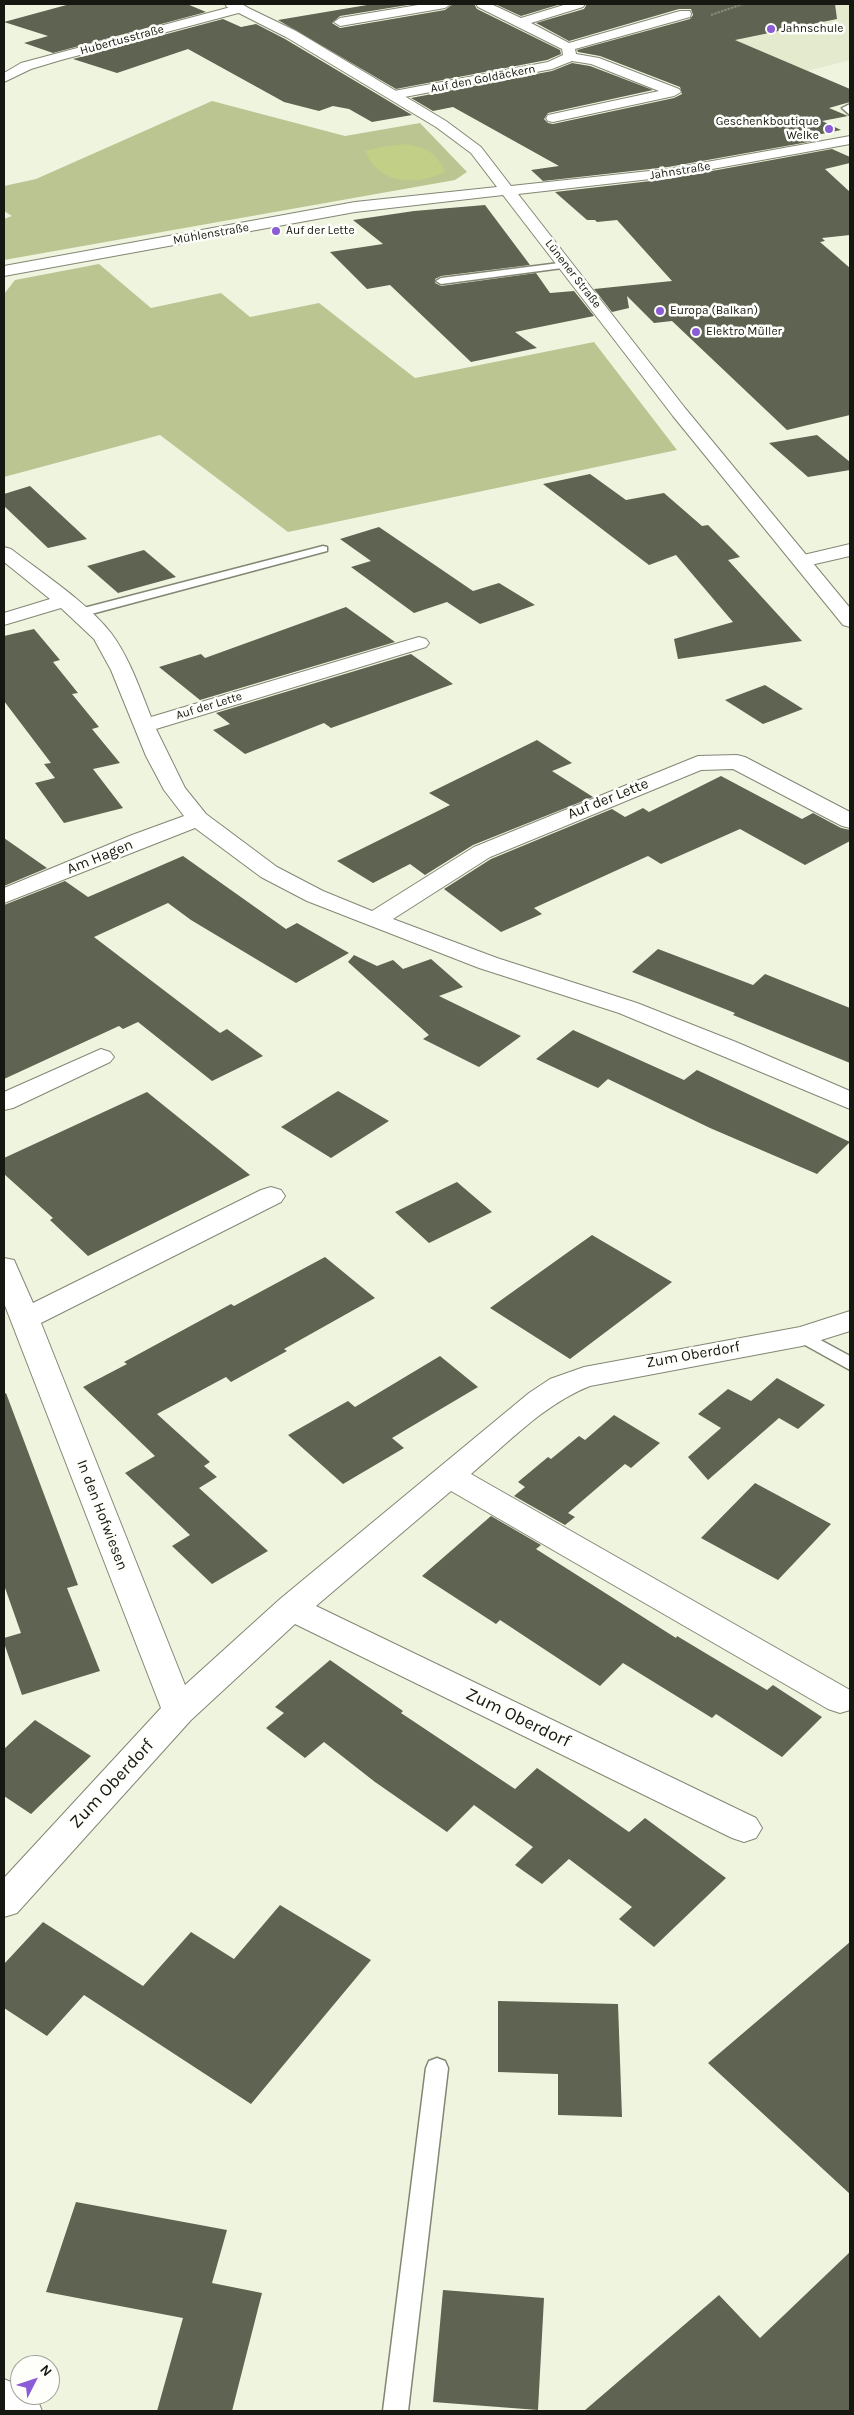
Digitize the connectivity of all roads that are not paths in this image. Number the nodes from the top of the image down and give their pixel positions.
1 (445, 4) edge
2 (482, 4) edge
3 (579, 4) edge
4 (236, 6) edge
5 (685, 14) dead end
6 (340, 22) dead end
7 (520, 23) junction
8 (569, 52) junction
9 (4, 78) edge
10 (394, 95) junction
11 (850, 106) edge
12 (850, 113) edge
13 (553, 118) dead end
14 (850, 140) edge
15 (508, 191) junction
16 (567, 266) junction
17 (4, 271) edge
18 (441, 281) dead end
19 (323, 549) dead end
20 (850, 550) edge
21 (4, 553) edge
22 (802, 561) junction
23 (72, 607) junction
24 (4, 619) edge
25 (850, 621) edge
26 (419, 643) dead end
27 (143, 726) junction
28 (198, 819) junction
29 (850, 821) edge
30 (4, 896) edge
31 (374, 920) junction
32 (101, 1057) dead end
33 (850, 1101) edge
34 (4, 1102) edge
35 (271, 1196) dead end
36 (4, 1267) edge
37 (25, 1319) junction
38 (850, 1321) edge
39 (802, 1336) junction
40 (850, 1364) edge
41 (448, 1475) junction
42 (292, 1608) junction
43 (840, 1700) dead end
44 (179, 1711) junction
45 (744, 1828) dead end
46 (4, 1902) edge
47 (437, 2068) dead end
48 (4, 2400) edge
49 (21, 2411) edge
50 (395, 2411) edge

1 - 6 street
2 - 7 street
3 - 7 street
4 - 9 street, Hubertusstraße
4 - 10 street, Lünener Straße
5 - 8 street, Auf den Goldäckern
7 - 8 street
8 - 10 street, Auf den Goldäckern
8 - 13 street
10 - 15 street, Lünener Straße
11 - 12 lane
14 - 15 street, Jahnstraße
15 - 16 street, Lünener Straße
15 - 17 street, Mühlenstraße
16 - 18 lane
16 - 22 street, Lünener Straße
19 - 23 lane
20 - 22 street
21 - 23 street
22 - 25 street, Lünener Straße
23 - 24 street
23 - 27 street
26 - 27 street, Auf der Lette
27 - 28 street
28 - 30 street, Am Hagen
28 - 31 street
29 - 31 street, Auf der Lette
31 - 33 street
32 - 34 street
35 - 37 street
36 - 37 street, In den Hofwiesen
37 - 44 street, In den Hofwiesen
38 - 39 street, Zum Oberdorf
39 - 40 lane
39 - 41 street, Zum Oberdorf
41 - 42 street, Zum Oberdorf
41 - 43 street
42 - 44 street, Zum Oberdorf
42 - 45 street, Zum Oberdorf
44 - 46 street, Zum Oberdorf
47 - 50 lane
48 - 49 street

